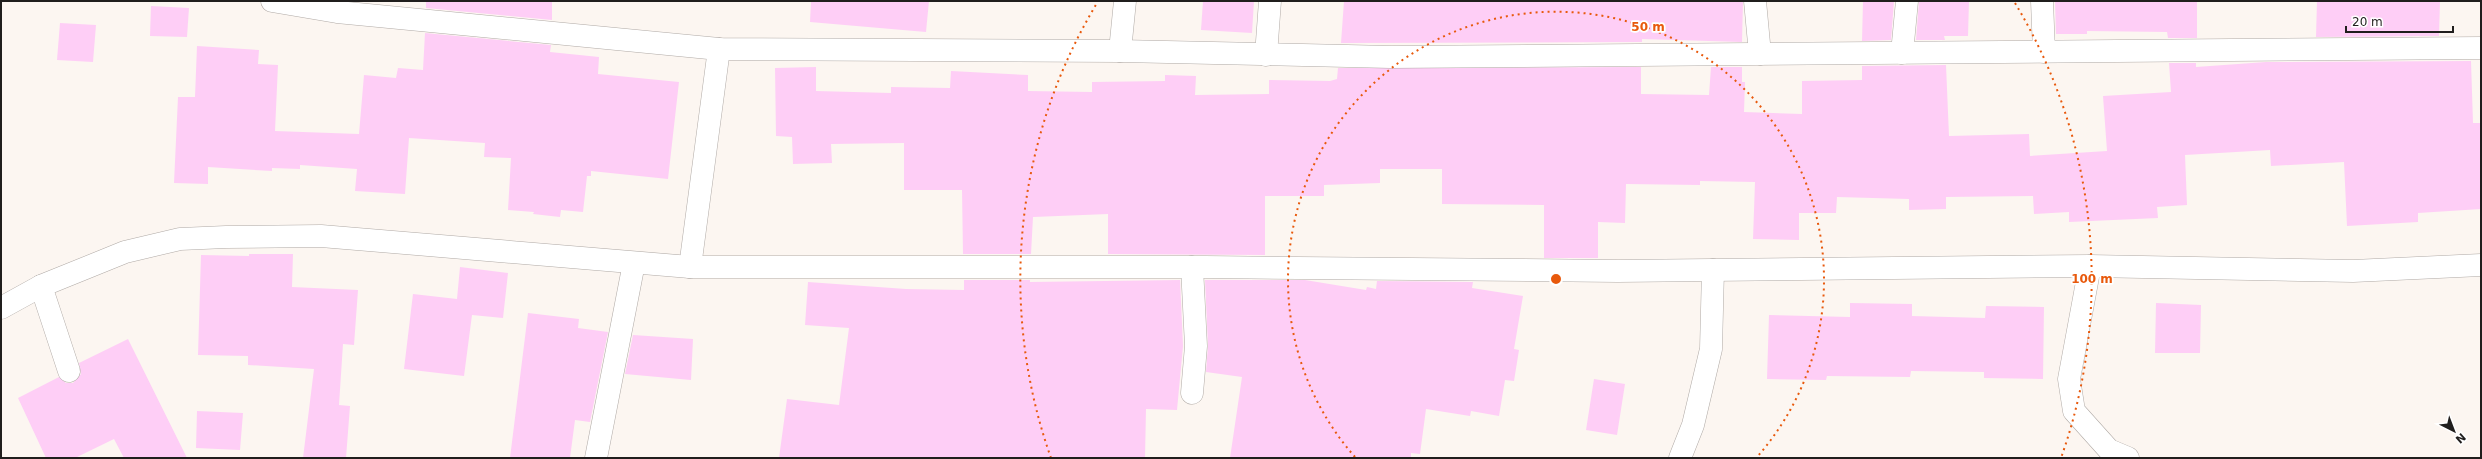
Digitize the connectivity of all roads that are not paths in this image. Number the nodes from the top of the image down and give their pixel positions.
1 (272, 1) edge
2 (1125, 1) edge
3 (1270, 1) edge
4 (1755, 1) edge
5 (1907, 1) edge
6 (2042, 1) edge
7 (2481, 48) edge
8 (719, 49) junction
9 (1120, 51) junction
10 (2044, 52) junction
11 (1902, 53) junction
12 (1760, 54) junction
13 (1266, 55) junction
14 (634, 263) junction
15 (2481, 265) edge
16 (2090, 266) junction
17 (690, 267) junction
18 (1192, 267) junction
19 (1713, 270) junction
20 (41, 286) junction
21 (1, 308) edge
22 (69, 371) dead end
23 (1192, 393) dead end
24 (596, 458) edge
25 (1680, 458) edge
26 (2128, 458) edge

1 - 8 street
2 - 9 street
3 - 13 street
4 - 12 street
5 - 11 street
6 - 10 street
7 - 10 street
8 - 9 street
8 - 17 street
9 - 13 street
10 - 11 street
11 - 12 street
12 - 13 street
14 - 17 street
14 - 20 street
14 - 24 street
15 - 16 street
16 - 19 street
16 - 26 street
17 - 18 street
18 - 19 street
18 - 23 street
19 - 25 street
20 - 21 street
20 - 22 street

